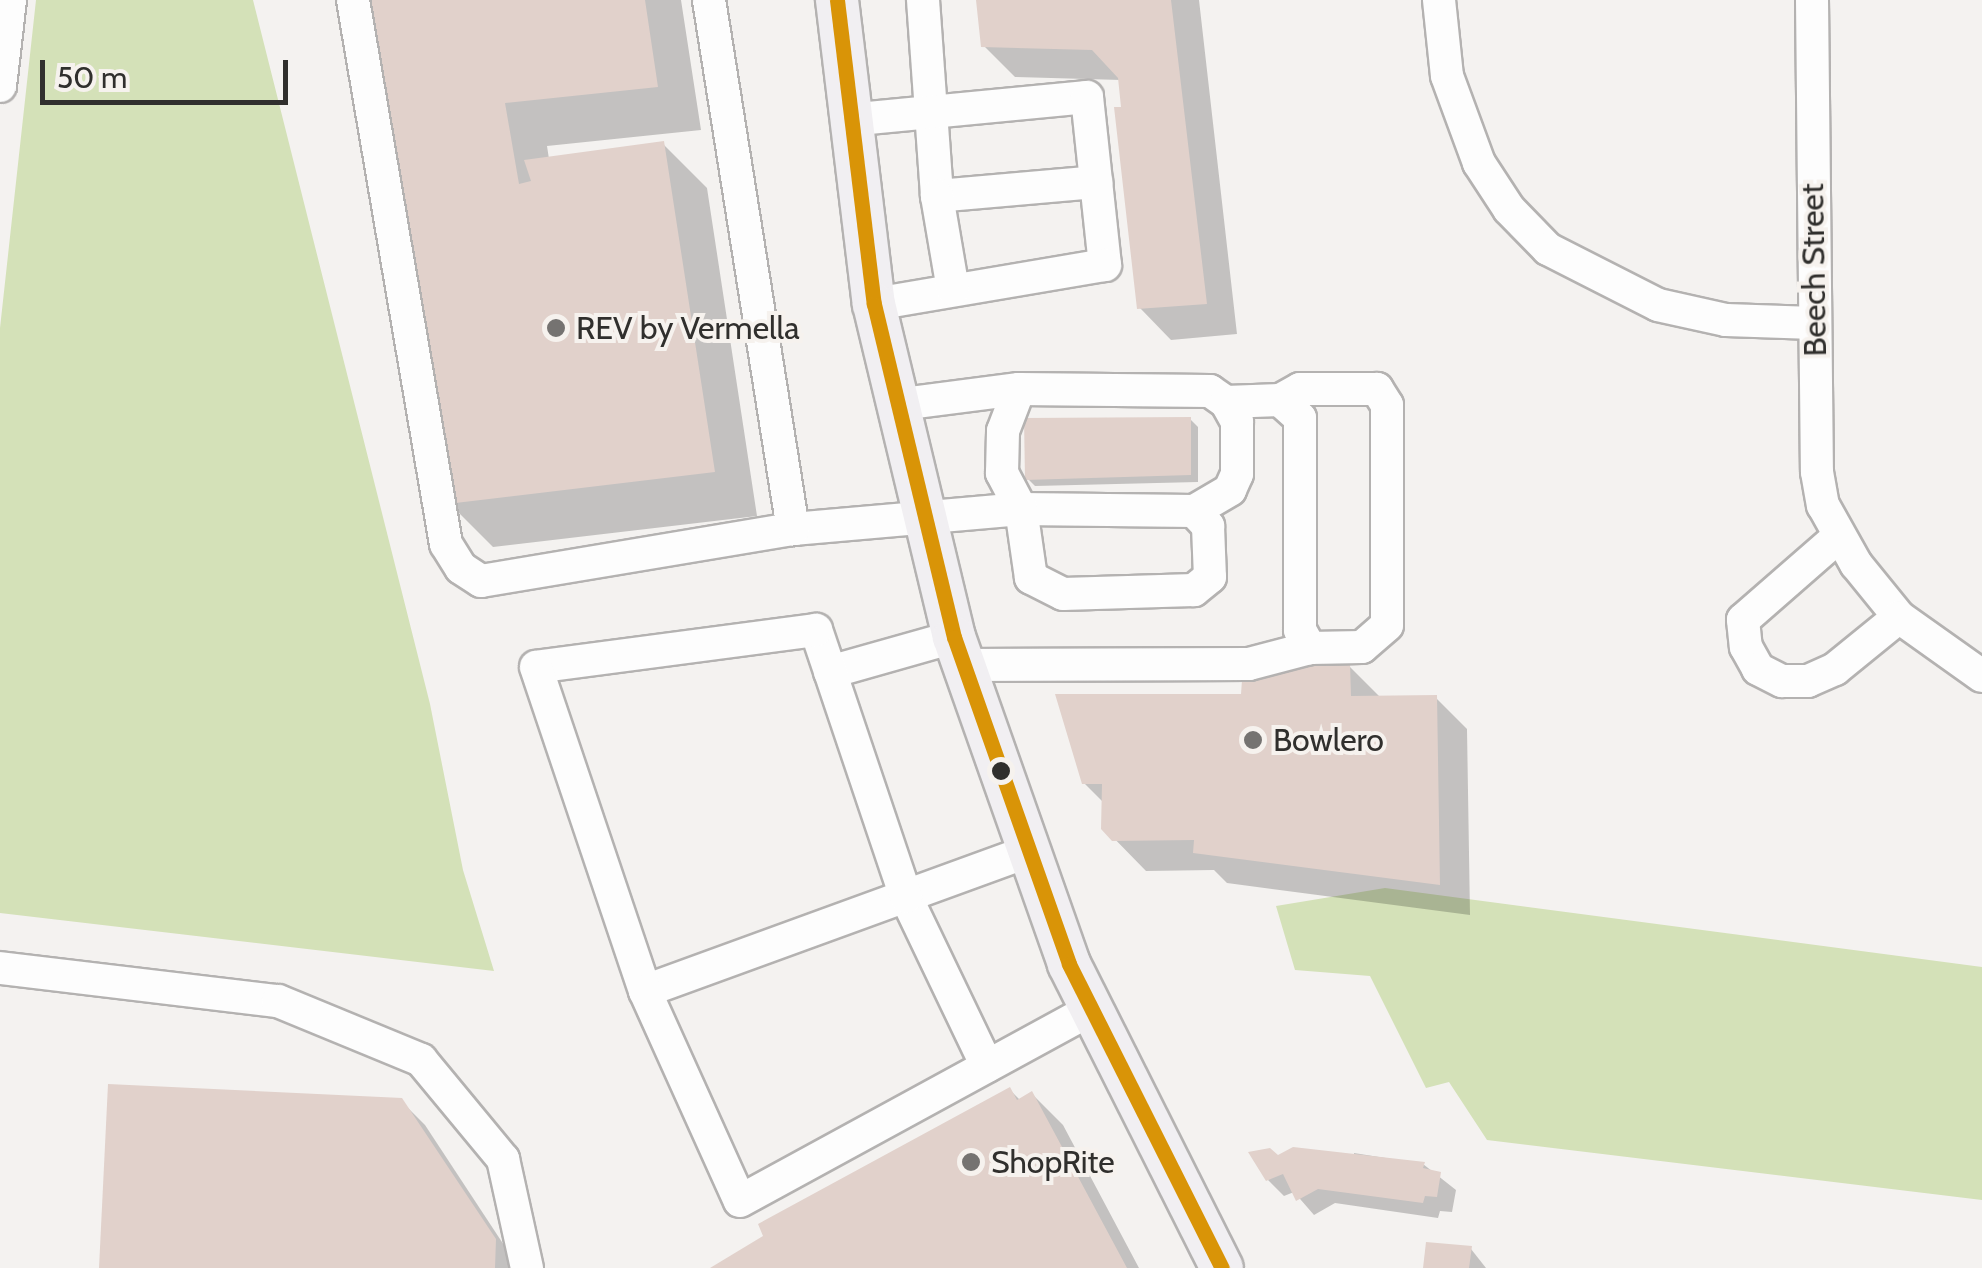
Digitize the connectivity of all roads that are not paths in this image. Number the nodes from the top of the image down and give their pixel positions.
1 (10, 0) edge
2 (353, 0) edge
3 (710, 0) edge
4 (837, 0) edge
5 (923, 0) edge
6 (1439, 0) edge
7 (1812, 0) edge
8 (0, 86) edge
9 (930, 112) junction
10 (848, 120) junction
11 (1096, 182) junction
12 (937, 196) junction
13 (952, 290) junction
14 (874, 304) junction
15 (1814, 323) junction
16 (1019, 389) junction
17 (1226, 402) junction
18 (894, 405) junction
19 (1290, 409) junction
20 (1021, 509) junction
21 (1194, 511) junction
22 (921, 517) junction
23 (793, 529) junction
24 (1838, 537) junction
25 (1899, 617) junction
26 (1310, 648) junction
27 (958, 651) junction
28 (830, 672) junction
29 (1982, 676) edge
30 (1025, 853) junction
31 (906, 897) junction
32 (0, 968) edge
33 (645, 991) junction
34 (1091, 1010) junction
35 (987, 1066) junction
36 (528, 1268) edge
37 (1222, 1268) edge

1 - 8 street
2 - 23 street
3 - 23 street
4 - 10 main road
5 - 9 street
6 - 15 street
7 - 15 street, Beech Street
9 - 10 street
9 - 11 street
9 - 12 street
10 - 14 main road
11 - 12 street
11 - 13 street
12 - 13 street
13 - 14 street
14 - 18 main road
15 - 24 street, Beech Street
16 - 17 street
16 - 18 street
16 - 20 street
17 - 19 street
17 - 21 street
18 - 22 main road
19 - 26 street
19 - 26 street
20 - 21 street
20 - 21 street
20 - 22 street
22 - 23 street
22 - 27 main road
24 - 25 street, Beech Street
24 - 25 street
25 - 29 street, Beech Street
26 - 27 street
27 - 28 street
27 - 30 main road
28 - 31 street
28 - 33 street
30 - 31 street
30 - 34 main road
31 - 33 street
31 - 35 street
32 - 36 street
33 - 35 street
34 - 35 street
34 - 37 main road

